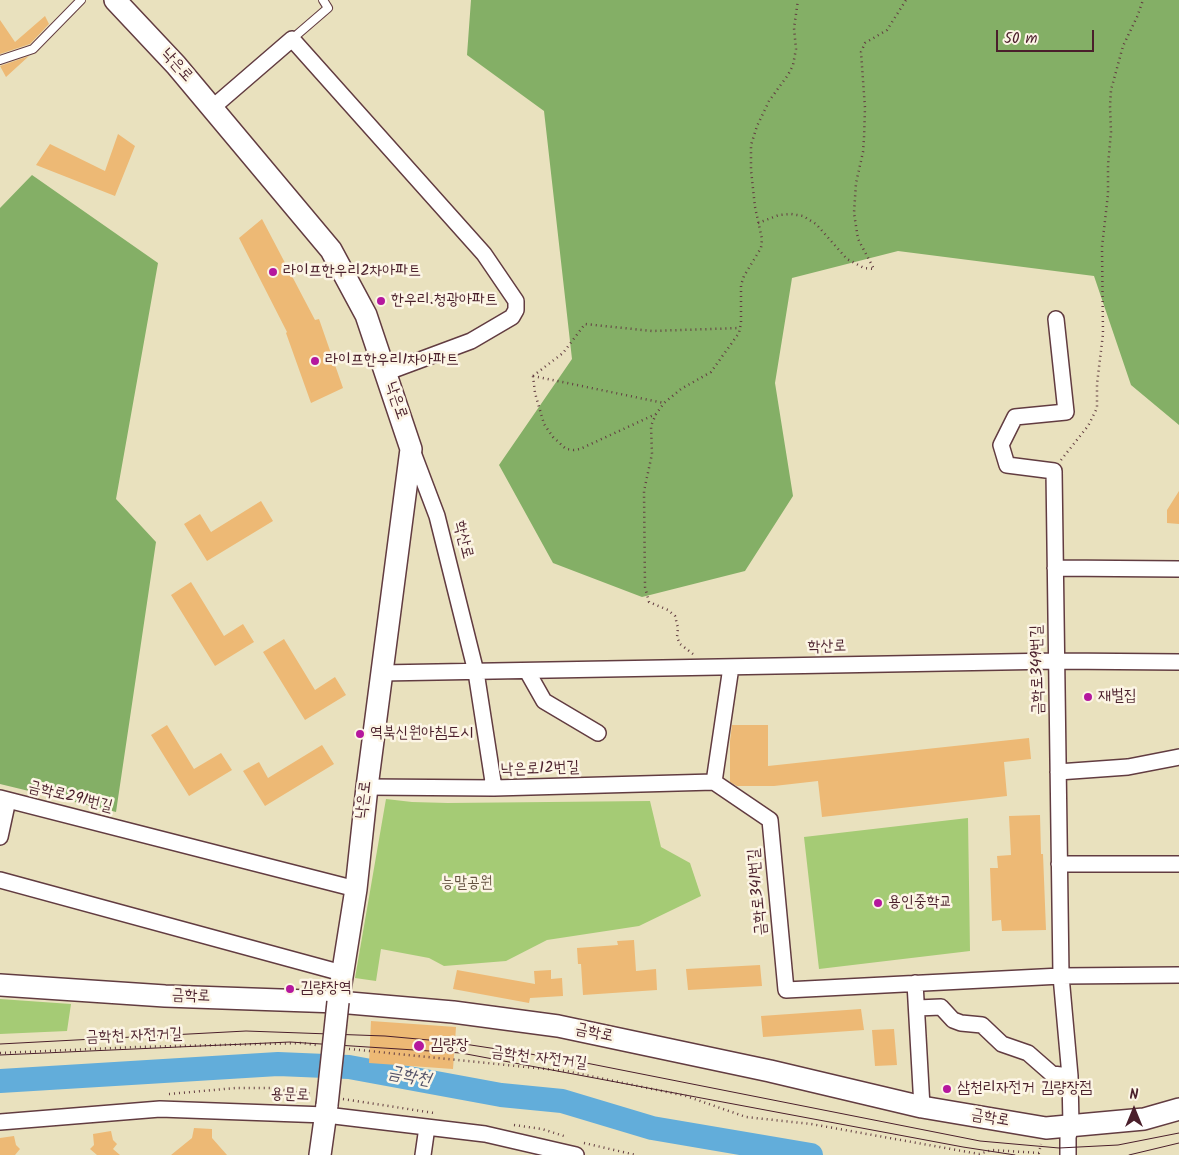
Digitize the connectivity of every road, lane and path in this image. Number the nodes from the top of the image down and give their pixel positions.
1 (81, 0) edge
2 (115, 0) edge
3 (323, 0) edge
4 (334, 0) edge
5 (798, 0) edge
6 (906, 0) edge
7 (1143, 0) edge
8 (328, 8) junction
9 (292, 39) junction
10 (0, 60) edge
11 (212, 108) junction
12 (758, 223) junction
13 (1056, 319) dead end
14 (740, 328) junction
15 (386, 373) junction
16 (533, 376) junction
17 (664, 403) junction
18 (656, 414) junction
19 (411, 449) junction
20 (1054, 471) junction
21 (1055, 568) junction
22 (1179, 569) edge
23 (1056, 661) junction
24 (1179, 662) edge
25 (731, 667) junction
26 (704, 668) junction
27 (528, 671) junction
28 (476, 672) junction
29 (381, 673) junction
30 (598, 733) dead end
31 (1179, 757) edge
32 (1058, 772) junction
33 (714, 782) junction
34 (367, 787) junction
35 (494, 788) junction
36 (4, 799) edge
37 (0, 837) edge
38 (1059, 864) junction
39 (1179, 864) edge
40 (0, 880) edge
41 (356, 889) junction
42 (342, 973) junction
43 (1179, 975) edge
44 (1061, 976) junction
45 (915, 983) junction
46 (0, 985) edge
47 (338, 1002) junction
48 (916, 1008) junction
49 (321, 1046) dead end
50 (340, 1048) dead end
51 (0, 1053) edge
52 (1070, 1076) junction
53 (922, 1107) junction
54 (1179, 1109) edge
55 (327, 1110) junction
56 (0, 1122) edge
57 (427, 1127) junction
58 (1046, 1128) junction
59 (1069, 1132) junction
60 (978, 1154) edge
61 (320, 1155) edge
62 (423, 1155) edge
63 (576, 1155) edge
64 (1068, 1155) edge

1 - 10 lane
2 - 11 main road, 낙은로
3 - 8 lane
4 - 8 lane
5 - 12 path
6 - 12 path
7 - 20 path
8 - 9 lane
9 - 11 street
9 - 15 street
11 - 15 main road, 낙은로
12 - 14 path
13 - 20 street
14 - 16 path
14 - 17 path
15 - 19 main road, 낙은로
16 - 17 path
16 - 18 path
17 - 18 path
18 - 26 path
19 - 28 street, 학산로
19 - 29 main road, 낙은로
20 - 21 street, 금학로349번길
21 - 22 street
21 - 23 street, 금학로349번길
23 - 24 street, 학산로
23 - 25 street, 학산로
23 - 32 street, 금학로349번길
25 - 26 street, 학산로
25 - 33 street
26 - 27 street, 학산로
27 - 28 street, 학산로
27 - 30 street
28 - 29 street, 학산로
28 - 35 street
29 - 34 main road, 낙은로
31 - 32 street
32 - 38 street, 금학로349번길
33 - 35 street, 낙은로12번길
33 - 45 street, 금학로341번길
34 - 35 street, 낙은로12번길
34 - 41 main road, 낙은로
36 - 37 street, 금학로291번길
36 - 41 street, 금학로291번길
38 - 39 street
38 - 44 street, 금학로349번길
40 - 42 street
41 - 42 main road, 낙은로
42 - 47 main road, 낙은로
43 - 44 street
44 - 45 street
44 - 52 street, 금학로349번길
45 - 48 street
46 - 47 main road, 금학로
47 - 53 main road, 금학로
47 - 55 main road, 낙은로, bridge
48 - 52 street
48 - 53 street
49 - 51 path, 금학천 자전거길
50 - 60 path, 금학천 자전거길
52 - 59 street, 금학로349번길
53 - 58 main road, 금학로
54 - 59 main road, 금학로
55 - 56 street, 용문로
55 - 57 street, 용문로
55 - 61 main road, 낙은로
57 - 62 street
57 - 63 street, 용문로
58 - 59 main road, 금학로
58 - 60 path, 금학천 자전거길
59 - 64 street, 금학로349번길

